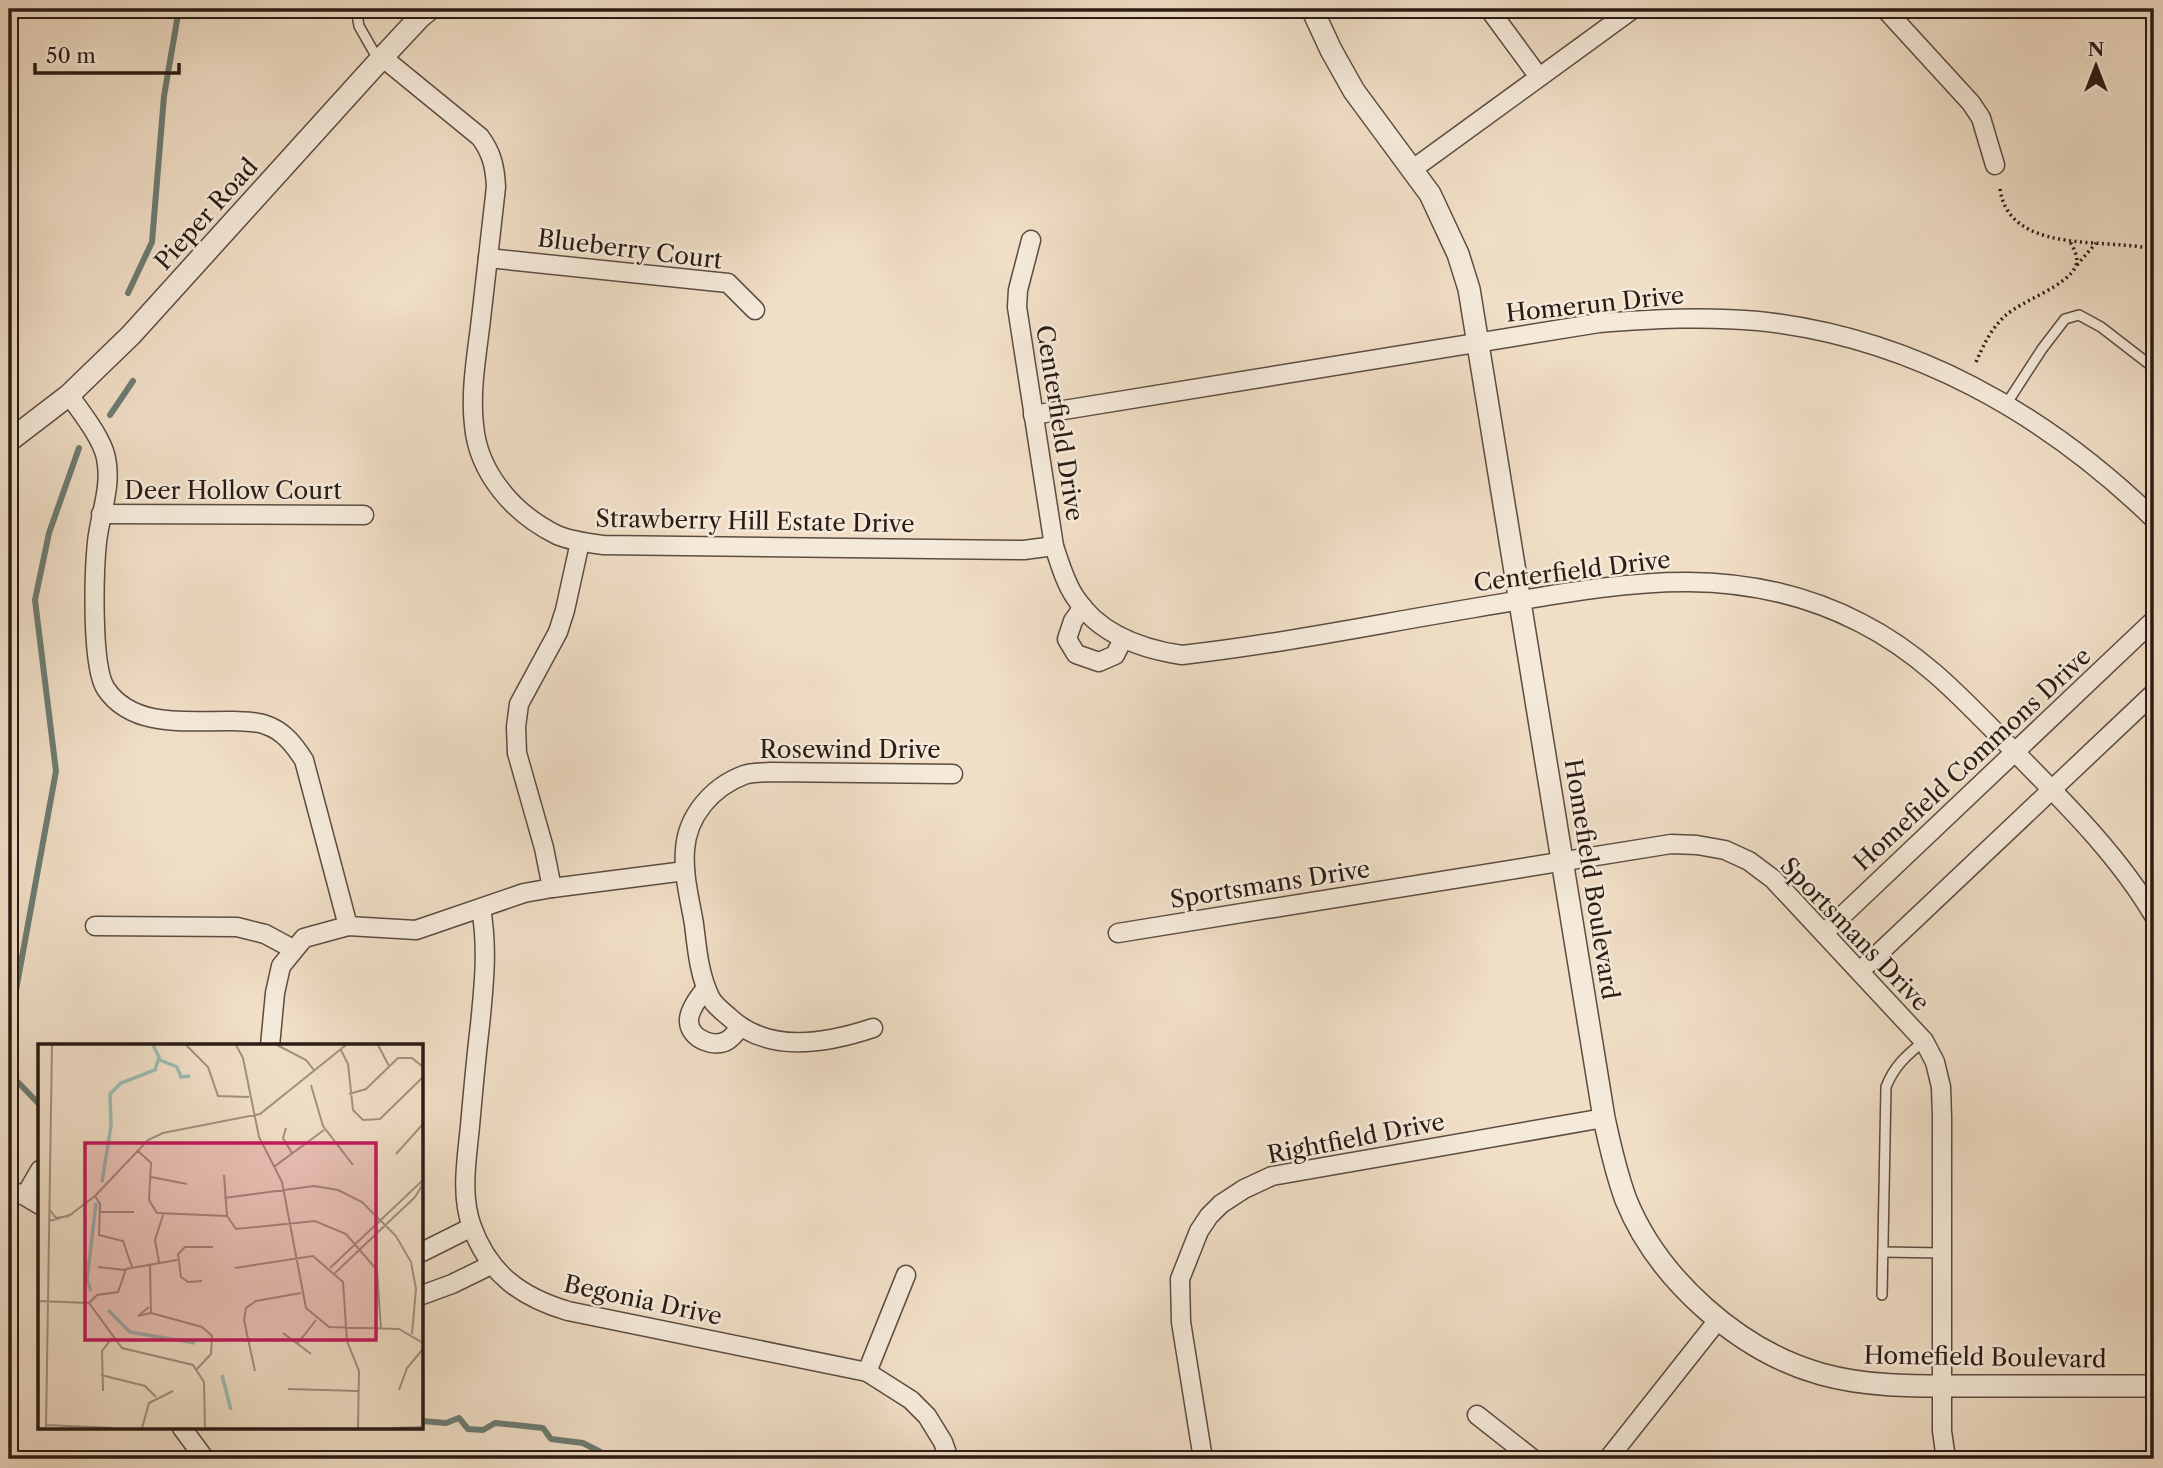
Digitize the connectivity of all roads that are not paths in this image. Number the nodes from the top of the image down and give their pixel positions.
1 (356, 9) edge
2 (430, 9) edge
3 (1312, 9) edge
4 (1489, 9) edge
5 (1633, 9) edge
6 (1885, 9) edge
7 (380, 59) junction
8 (1539, 77) junction
9 (1995, 165) dead end
10 (1413, 169) junction
11 (1031, 240) dead end
12 (488, 258) junction
13 (755, 310) dead end
14 (1478, 342) junction
15 (2154, 368) edge
16 (69, 395) junction
17 (2007, 403) junction
18 (1033, 415) junction
19 (10, 437) edge
20 (102, 514) junction
21 (364, 515) dead end
22 (2154, 519) edge
23 (580, 542) junction
24 (1054, 546) junction
25 (1521, 601) junction
26 (1083, 607) junction
27 (2154, 620) edge
28 (1123, 639) junction
29 (2154, 693) edge
30 (2015, 752) junction
31 (953, 774) dead end
32 (2051, 790) junction
33 (1563, 861) junction
34 (685, 871) junction
35 (552, 888) junction
36 (481, 908) junction
37 (2154, 916) edge
38 (95, 926) dead end
39 (348, 926) junction
40 (1118, 933) dead end
41 (1824, 933) junction
42 (293, 949) junction
43 (1860, 971) junction
44 (710, 996) junction
45 (740, 1028) junction
46 (873, 1028) dead end
47 (1924, 1041) junction
48 (270, 1044) edge
49 (1604, 1118) junction
50 (38, 1174) edge
51 (25, 1197) edge
52 (472, 1227) junction
53 (424, 1251) edge
54 (1883, 1252) junction
55 (1942, 1253) junction
56 (491, 1265) junction
57 (906, 1275) dead end
58 (424, 1294) edge
59 (1882, 1295) dead end
60 (1718, 1320) junction
61 (866, 1372) junction
62 (1942, 1385) junction
63 (2154, 1386) edge
64 (1477, 1415) dead end
65 (183, 1430) edge
66 (200, 1457) edge
67 (948, 1459) edge
68 (1203, 1459) edge
69 (1533, 1459) edge
70 (1608, 1459) edge
71 (1946, 1459) edge

1 - 7 lane
2 - 7 street, Pieper Road
3 - 10 street, Homefield Boulevard
4 - 8 street
5 - 8 street
6 - 9 street
7 - 12 street, Strawberry Hill Estate Drive
7 - 16 street, Pieper Road
8 - 10 street
10 - 14 street, Homefield Boulevard
11 - 18 street, Centerfield Drive
12 - 13 street, Blueberry Court
12 - 23 street, Strawberry Hill Estate Drive
14 - 17 street, Homerun Drive
14 - 18 street, Homerun Drive
14 - 25 street, Homefield Boulevard
15 - 17 lane
16 - 19 street, Pieper Road
16 - 20 street
17 - 22 street, Homerun Drive
18 - 24 street, Centerfield Drive
20 - 21 street, Deer Hollow Court
20 - 39 street
23 - 24 street, Strawberry Hill Estate Drive
23 - 35 street
24 - 26 street, Centerfield Drive
25 - 28 street, Centerfield Drive
25 - 30 street, Centerfield Drive
25 - 33 street, Homefield Boulevard
26 - 28 street, Centerfield Drive
26 - 28 street
27 - 30 street, Homefield Commons Drive
29 - 32 street
30 - 32 street, Centerfield Drive
30 - 41 street, Homefield Commons Drive
31 - 34 street, Rosewind Drive
32 - 37 street, Centerfield Drive
32 - 43 street
33 - 40 street, Sportsmans Drive
33 - 41 street, Sportsmans Drive
33 - 49 street, Homefield Boulevard
34 - 35 street
34 - 44 street, Rosewind Drive
35 - 36 street
36 - 39 street
36 - 52 street, Begonia Drive
38 - 42 street
39 - 42 street
41 - 43 street, Sportsmans Drive
42 - 48 street
43 - 47 street, Sportsmans Drive
44 - 45 street
44 - 45 street
45 - 46 street
47 - 54 lane
47 - 55 street, Sportsmans Drive
49 - 60 street, Homefield Boulevard
49 - 68 street, Rightfield Drive
50 - 51 street
52 - 53 street
52 - 56 street, Begonia Drive
54 - 55 lane
54 - 59 lane
55 - 62 street, Sportsmans Drive
56 - 58 street
56 - 61 street, Begonia Drive
57 - 61 street
60 - 62 street, Homefield Boulevard
60 - 70 street
61 - 67 street, Begonia Drive
62 - 63 street, Homefield Boulevard
62 - 71 street, Sportsmans Drive
64 - 69 street
65 - 66 street

